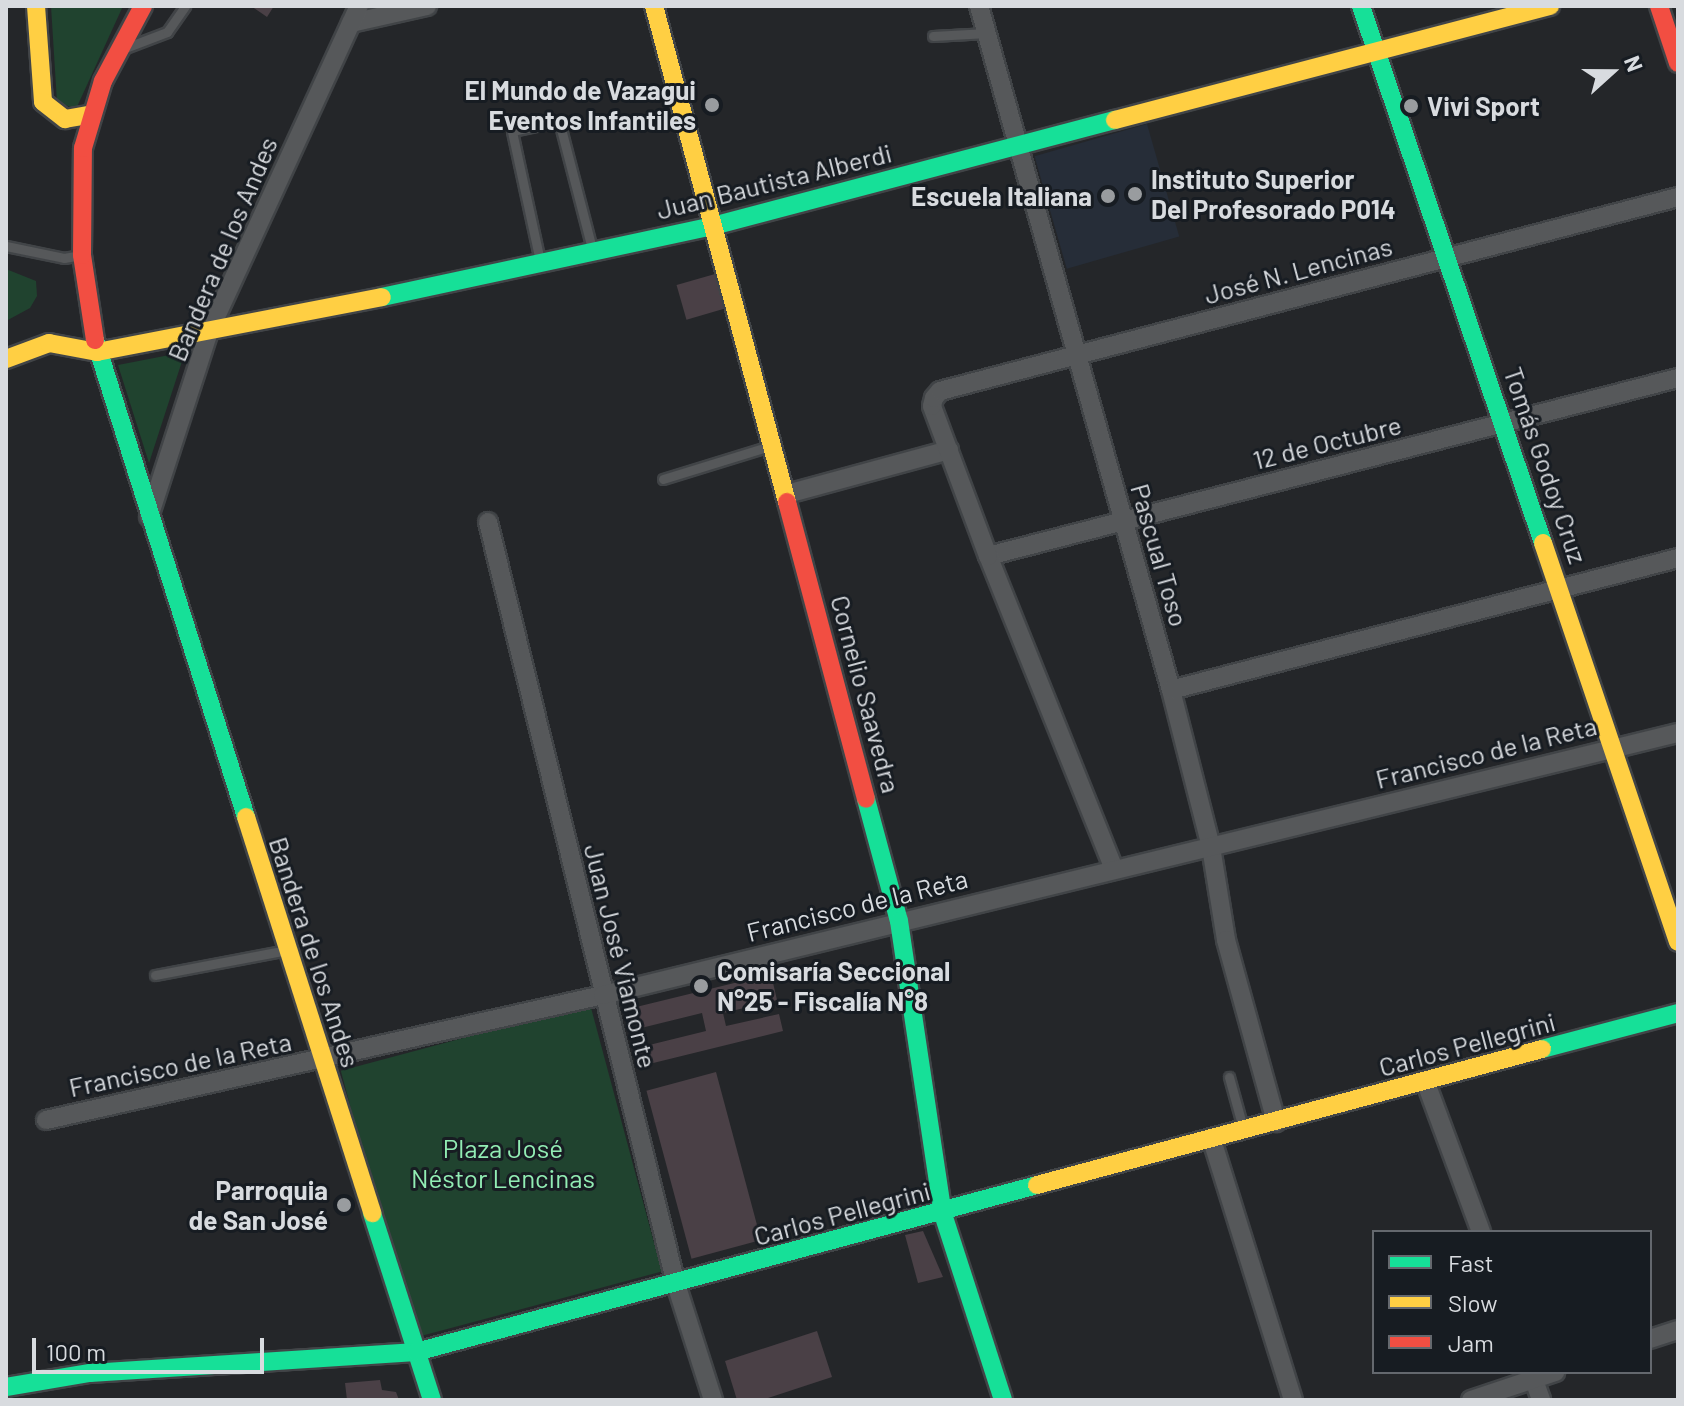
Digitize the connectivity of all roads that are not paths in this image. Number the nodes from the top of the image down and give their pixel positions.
1 (36, 6) edge
2 (143, 6) edge
3 (185, 6) edge
4 (427, 6) edge
5 (654, 6) edge
6 (979, 6) edge
7 (1361, 6) edge
8 (1550, 6) edge
9 (1659, 6) edge
10 (355, 14) edge
11 (987, 33) junction
12 (933, 36) dead end
13 (117, 49) junction
14 (1375, 49) junction
15 (1678, 63) edge
16 (92, 114) junction
17 (1018, 144) junction
18 (1678, 197) edge
19 (713, 226) junction
20 (6, 246) edge
21 (593, 252) junction
22 (82, 255) junction
23 (1448, 258) junction
24 (541, 263) junction
25 (208, 334) junction
26 (97, 352) junction
27 (1077, 355) junction
28 (6, 359) edge
29 (1678, 378) edge
30 (1504, 423) junction
31 (773, 445) junction
32 (949, 450) junction
33 (663, 479) dead end
34 (787, 494) junction
35 (148, 519) junction
36 (1124, 521) junction
37 (488, 522) dead end
38 (988, 556) junction
39 (1678, 558) edge
40 (1561, 588) junction
41 (1171, 690) junction
42 (1678, 733) edge
43 (1615, 748) junction
44 (1211, 847) junction
45 (1114, 869) junction
46 (899, 921) junction
47 (1678, 942) edge
48 (287, 950) junction
49 (155, 975) dead end
50 (603, 995) junction
51 (1678, 1013) edge
52 (323, 1060) junction
53 (1229, 1077) dead end
54 (1426, 1083) junction
55 (46, 1120) dead end
56 (1276, 1122) junction
57 (1244, 1131) junction
58 (1212, 1140) junction
59 (943, 1214) junction
60 (1480, 1230) edge
61 (676, 1284) junction
62 (1678, 1330) edge
63 (1652, 1338) edge
64 (416, 1352) junction
65 (1533, 1376) edge
66 (6, 1387) edge
67 (432, 1400) edge
68 (713, 1400) edge
69 (1003, 1400) edge
70 (1293, 1400) edge
71 (1471, 1400) edge
72 (1541, 1400) edge

1 - 16 street
2 - 13 street, Bandera de los Andes
3 - 13 lane
4 - 10 street
5 - 19 street, Cornelio Saavedra
6 - 11 street, Pascual Toso
7 - 14 street, Tomás Godoy Cruz
8 - 14 street, Juan Bautista Alberdi
9 - 15 street
10 - 25 street, Bandera de los Andes
11 - 12 lane
11 - 17 street, Pascual Toso
13 - 16 street, Bandera de los Andes
14 - 17 street, Juan Bautista Alberdi
14 - 23 street, Tomás Godoy Cruz
16 - 22 street, Bandera de los Andes
17 - 19 street, Juan Bautista Alberdi
17 - 27 street, Pascual Toso
18 - 23 street, José N. Lencinas
19 - 21 street, Juan Bautista Alberdi
19 - 31 street, Cornelio Saavedra
20 - 22 lane
21 - 24 street, Juan Bautista Alberdi
21 - 24 lane
22 - 26 street, Bandera de los Andes
23 - 27 street, José N. Lencinas
23 - 30 street, Tomás Godoy Cruz
24 - 25 street, Juan Bautista Alberdi
25 - 26 street, Juan Bautista Alberdi
25 - 35 street, Bandera de los Andes
26 - 28 street, Juan Bautista Alberdi
26 - 35 street, Bandera de los Andes
27 - 32 street, José N. Lencinas
27 - 36 street, Pascual Toso
29 - 30 street, 12 de Octubre
30 - 36 street, 12 de Octubre
30 - 40 street, Tomás Godoy Cruz
31 - 33 lane
31 - 34 street, Cornelio Saavedra
32 - 34 street
32 - 38 street
34 - 46 street, Cornelio Saavedra
35 - 48 street, Bandera de los Andes
36 - 38 street, 12 de Octubre
36 - 41 street, Pascual Toso
37 - 50 street, Juan José Viamonte
38 - 45 street
39 - 40 street
40 - 41 street
40 - 43 street, Tomás Godoy Cruz
41 - 44 street, Pascual Toso
42 - 43 street, Francisco de la Reta
43 - 44 street, Francisco de la Reta
43 - 47 street, Tomás Godoy Cruz
44 - 45 street, Francisco de la Reta
44 - 56 street, Pascual Toso
45 - 46 street, Francisco de la Reta
46 - 50 street, Francisco de la Reta
46 - 59 street, Cornelio Saavedra
48 - 49 lane
48 - 52 street, Bandera de los Andes
50 - 52 street, Francisco de la Reta
50 - 61 street, Juan José Viamonte
51 - 54 street, Carlos Pellegrini
52 - 55 street, Francisco de la Reta
52 - 64 street, Bandera de los Andes
53 - 57 lane
54 - 56 street, Carlos Pellegrini
54 - 60 street
56 - 57 street, Carlos Pellegrini
57 - 58 street, Carlos Pellegrini
58 - 59 street, Carlos Pellegrini
58 - 70 street
59 - 61 street, Carlos Pellegrini
59 - 69 street, Cornelio Saavedra
61 - 64 street, Carlos Pellegrini
61 - 68 street, Juan José Viamonte
62 - 63 street
64 - 66 street, Carlos Pellegrini
64 - 67 street, Bandera de los Andes
65 - 71 street
65 - 72 street

